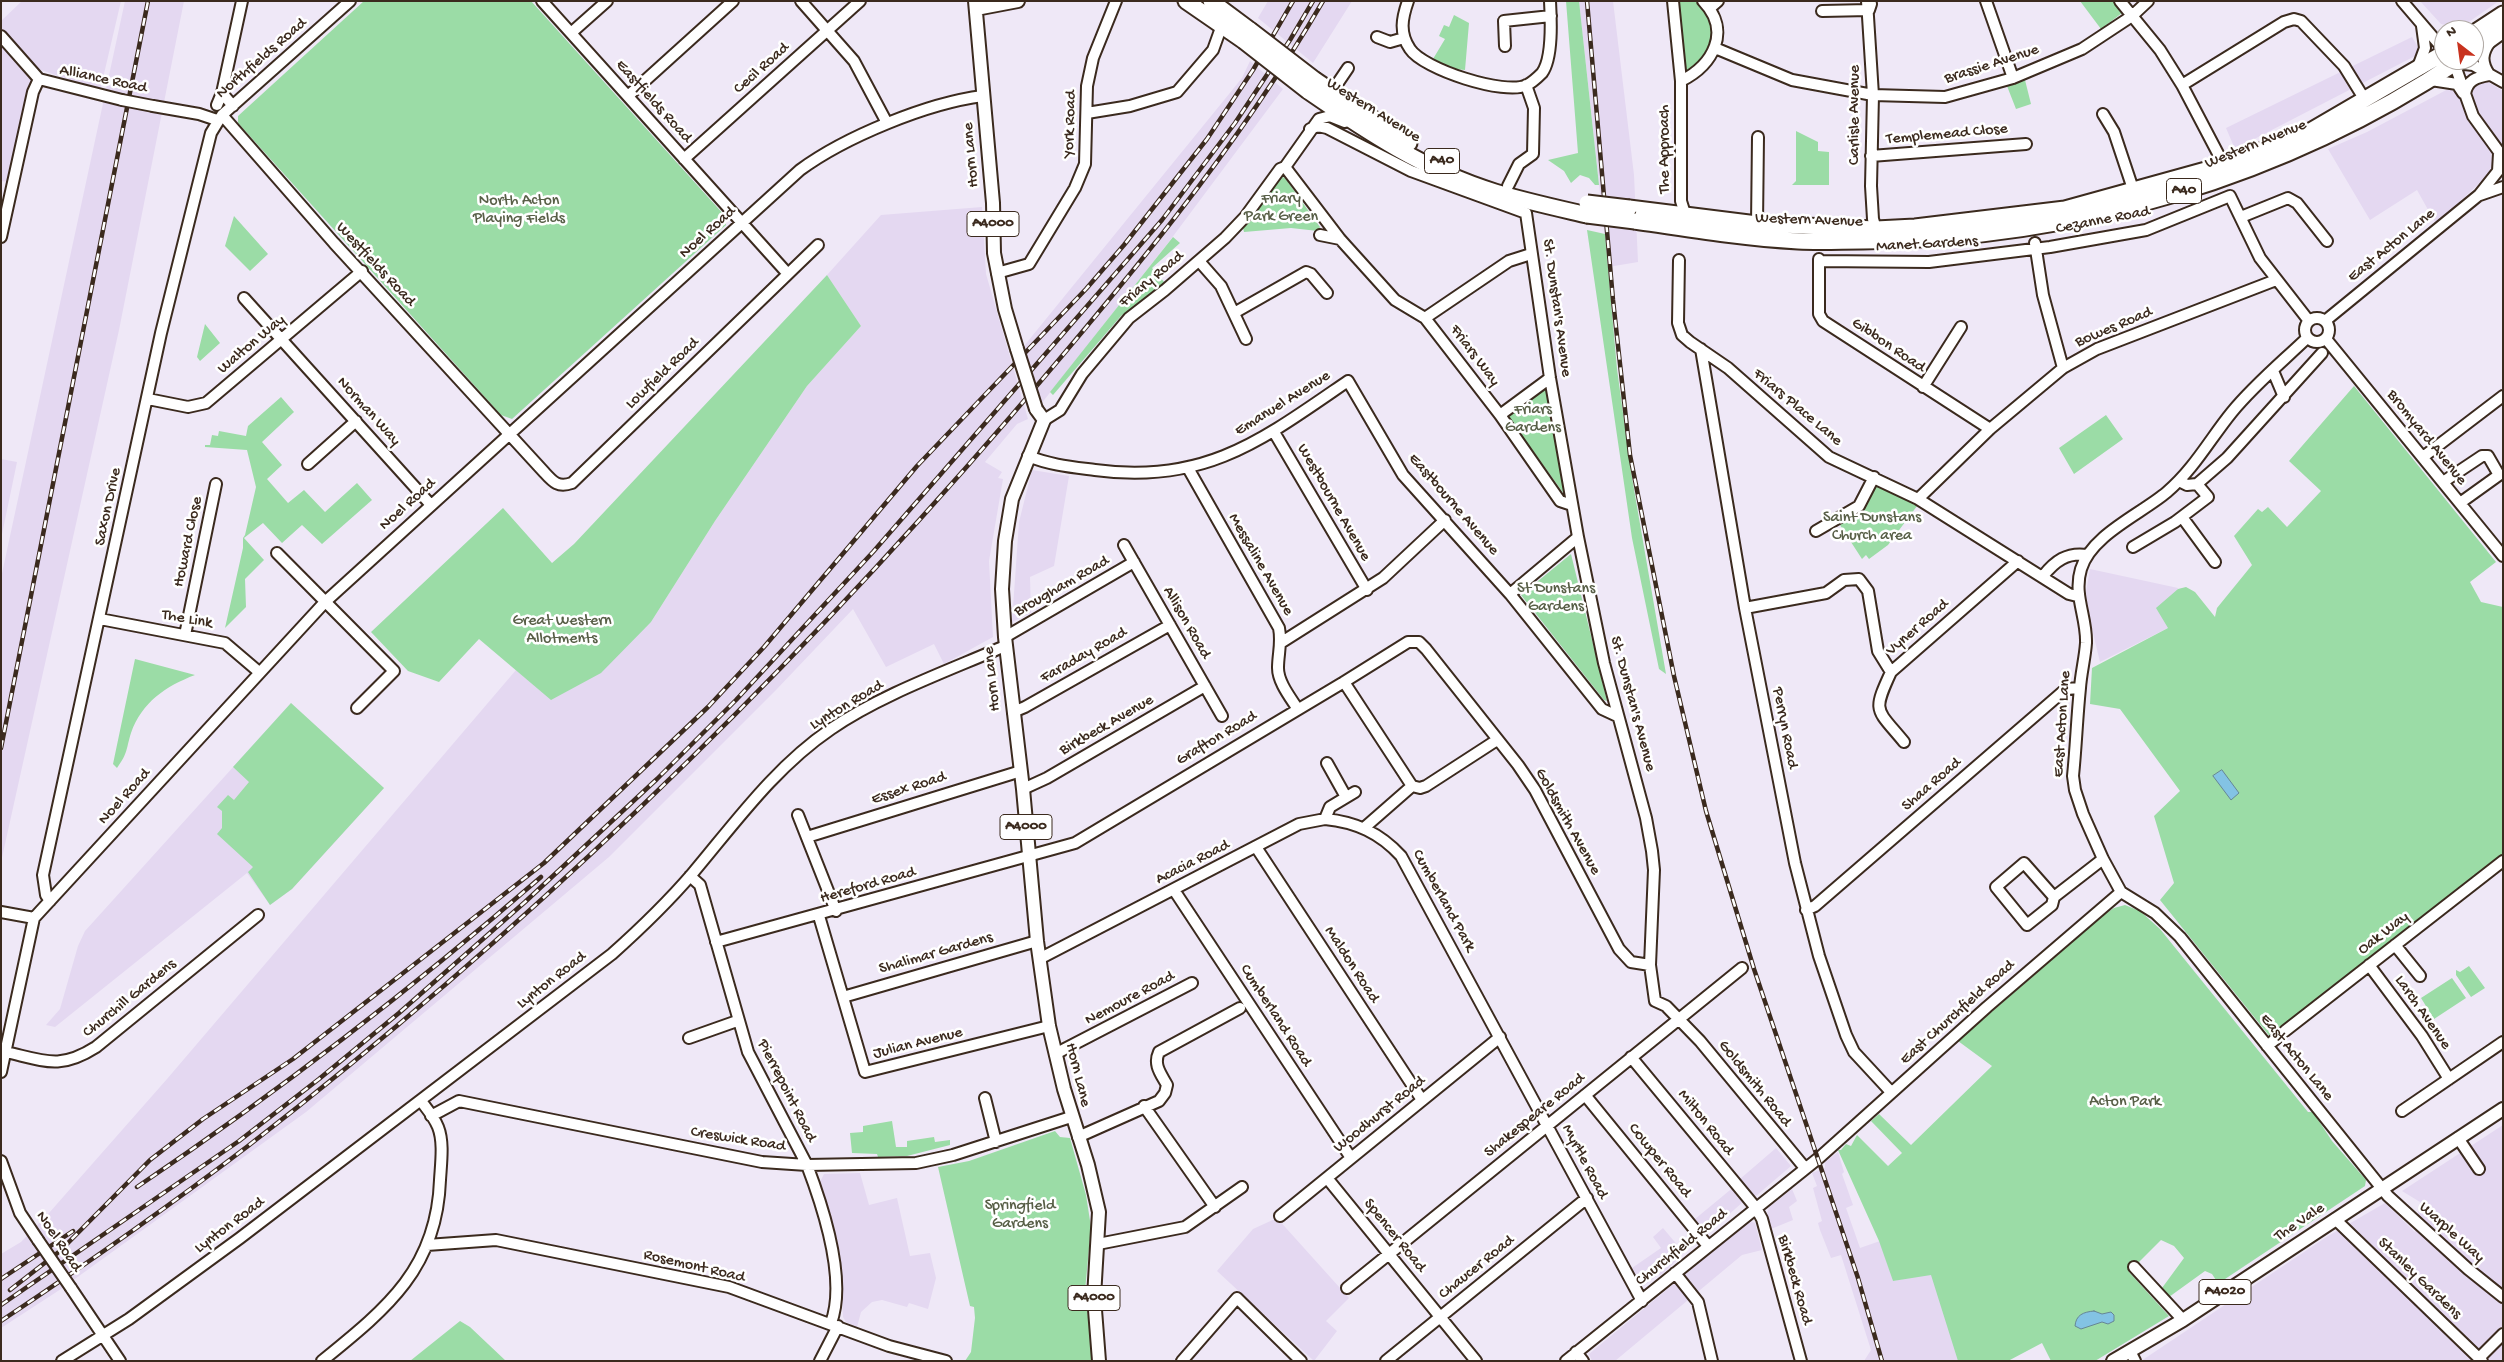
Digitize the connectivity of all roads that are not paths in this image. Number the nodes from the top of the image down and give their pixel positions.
1 (242, 1) edge
2 (350, 1) edge
3 (542, 1) edge
4 (607, 1) edge
5 (733, 1) edge
6 (801, 1) edge
7 (860, 1) edge
8 (1018, 1) edge
9 (1116, 1) edge
10 (1186, 1) edge
11 (1211, 1) edge
12 (1408, 1) edge
13 (1550, 1) edge
14 (1673, 1) edge
15 (1986, 1) edge
16 (2120, 1) edge
17 (2148, 1) edge
18 (2402, 1) edge
19 (1711, 4) edge
20 (1870, 4) edge
21 (976, 5) edge
22 (1822, 11) dead end
23 (2503, 14) edge
24 (1551, 16) junction
25 (2132, 16) junction
26 (2422, 24) junction
27 (1222, 25) junction
28 (2484, 26) edge
29 (827, 30) junction
30 (2500, 32) edge
31 (572, 33) junction
32 (1, 36) edge
33 (1247, 36) junction
34 (1377, 37) dead end
35 (2434, 37) edge
36 (1404, 38) junction
37 (2484, 44) edge
38 (1505, 46) dead end
39 (1715, 48) junction
40 (2434, 64) edge
41 (1348, 68) dead end
42 (2440, 70) edge
43 (2456, 70) edge
44 (2481, 70) edge
45 (2414, 72) junction
46 (2489, 75) junction
47 (2013, 78) junction
48 (39, 80) junction
49 (2431, 80) junction
50 (1681, 81) junction
51 (2503, 82) edge
52 (1311, 85) junction
53 (2182, 85) junction
54 (1526, 86) junction
55 (222, 93) junction
56 (1331, 93) junction
57 (1873, 95) junction
58 (628, 96) junction
59 (983, 96) junction
60 (2465, 96) junction
61 (2364, 100) junction
62 (233, 106) junction
63 (218, 113) junction
64 (1087, 113) junction
65 (2103, 114) dead end
66 (887, 123) junction
67 (1310, 129) junction
68 (1371, 134) junction
69 (1758, 137) dead end
70 (2026, 144) dead end
71 (2501, 155) edge
72 (1871, 156) junction
73 (684, 159) junction
74 (2224, 165) junction
75 (1285, 167) junction
76 (1508, 186) junction
77 (2503, 187) edge
78 (2134, 192) junction
79 (2479, 195) junction
80 (1587, 209) junction
81 (1632, 215) junction
82 (1686, 217) junction
83 (2241, 217) junction
84 (742, 223) junction
85 (1758, 224) junction
86 (1876, 229) junction
87 (1320, 235) dead end
88 (1, 237) edge
89 (1340, 239) junction
90 (2327, 241) dead end
91 (818, 245) dead end
92 (2036, 245) junction
93 (1531, 254) junction
94 (1679, 260) dead end
95 (1819, 260) joint
96 (1199, 261) junction
97 (362, 271) junction
98 (997, 273) junction
99 (788, 274) junction
100 (2276, 280) junction
101 (1327, 294) dead end
102 (244, 298) dead end
103 (1234, 313) junction
104 (1425, 318) junction
105 (2309, 321) junction
106 (2325, 321) junction
107 (1960, 327) dead end
108 (1246, 338) dead end
109 (2307, 338) junction
110 (282, 339) junction
111 (2326, 339) junction
112 (1700, 349) junction
113 (2322, 353) dead end
114 (2063, 368) junction
115 (2273, 371) junction
116 (1550, 378) junction
117 (1348, 381) joint
118 (1923, 387) junction
119 (2503, 396) edge
120 (2284, 397) junction
121 (148, 399) junction
122 (1500, 415) junction
123 (1044, 420) junction
124 (356, 421) junction
125 (1990, 429) junction
126 (1274, 432) junction
127 (509, 433) junction
128 (1028, 456) junction
129 (2423, 457) junction
130 (308, 464) dead end
131 (1188, 468) junction
132 (1874, 477) junction
133 (2179, 481) junction
134 (2443, 482) junction
135 (216, 484) dead end
136 (2197, 484) junction
137 (1918, 499) junction
138 (2460, 503) junction
139 (431, 505) junction
140 (1572, 505) junction
141 (2182, 517) junction
142 (1445, 520) junction
143 (1816, 531) dead end
144 (1578, 537) junction
145 (1124, 545) dead end
146 (2133, 547) dead end
147 (277, 553) dead end
148 (2087, 555) junction
149 (2503, 556) edge
150 (2018, 561) junction
151 (1134, 562) junction
152 (2215, 562) dead end
153 (2043, 576) junction
154 (1367, 590) junction
155 (1510, 594) junction
156 (2077, 596) junction
157 (325, 602) junction
158 (1746, 608) junction
159 (100, 619) junction
160 (1170, 625) junction
161 (185, 635) junction
162 (1005, 641) junction
163 (1282, 642) junction
164 (1419, 642) joint
165 (259, 672) junction
166 (1891, 672) junction
167 (1344, 682) junction
168 (1205, 686) junction
169 (2080, 688) junction
170 (357, 708) dead end
171 (1297, 708) junction
172 (1013, 712) junction
173 (1222, 716) dead end
174 (1617, 716) junction
175 (1497, 740) junction
176 (1904, 742) dead end
177 (1327, 763) dead end
178 (1021, 770) junction
179 (1412, 786) junction
180 (1023, 789) junction
181 (798, 815) dead end
182 (1325, 819) junction
183 (1364, 828) junction
184 (807, 837) junction
185 (1256, 847) junction
186 (1028, 856) junction
187 (2103, 860) junction
188 (2503, 861) edge
189 (690, 876) junction
190 (1174, 890) junction
191 (2121, 892) junction
192 (2054, 897) junction
193 (50, 901) junction
194 (1806, 910) junction
195 (836, 911) junction
196 (1, 912) edge
197 (258, 915) dead end
198 (819, 916) junction
199 (34, 918) junction
200 (1037, 941) junction
201 (716, 942) junction
202 (2395, 945) junction
203 (1039, 959) junction
204 (1650, 965) junction
205 (2369, 965) junction
206 (1742, 968) dead end
207 (2420, 976) dead end
208 (1192, 983) dead end
209 (843, 997) junction
210 (1240, 1008) dead end
211 (1680, 1018) junction
212 (738, 1021) junction
213 (1049, 1026) junction
214 (1500, 1037) junction
215 (689, 1038) dead end
216 (2503, 1042) edge
217 (2267, 1046) junction
218 (6, 1052) junction
219 (1055, 1054) junction
220 (1631, 1057) junction
221 (1, 1072) edge
222 (2449, 1078) junction
223 (1891, 1092) junction
224 (1585, 1095) junction
225 (985, 1098) dead end
226 (1422, 1100) junction
227 (421, 1101) junction
228 (1144, 1106) junction
229 (2503, 1109) edge
230 (2402, 1111) dead end
231 (431, 1116) junction
232 (1071, 1116) junction
233 (1548, 1125) junction
234 (1078, 1137) junction
235 (2458, 1138) junction
236 (996, 1142) junction
237 (1351, 1158) junction
238 (1817, 1160) joint
239 (1, 1161) edge
240 (807, 1165) junction
241 (1805, 1168) junction
242 (2479, 1169) dead end
243 (1327, 1178) junction
244 (1242, 1187) dead end
245 (2382, 1188) junction
246 (1587, 1198) junction
247 (1215, 1207) junction
248 (1756, 1208) junction
249 (1280, 1216) dead end
250 (2335, 1219) junction
251 (1098, 1244) junction
252 (427, 1245) junction
253 (1708, 1246) junction
254 (1389, 1254) junction
255 (2134, 1267) dead end
256 (1675, 1273) junction
257 (1347, 1288) dead end
258 (2503, 1296) edge
259 (1642, 1301) junction
260 (1440, 1317) junction
261 (2183, 1320) junction
262 (834, 1325) junction
263 (102, 1334) junction
264 (2503, 1334) edge
265 (1576, 1352) junction
266 (2132, 1356) edge
267 (2481, 1360) edge
268 (62, 1361) edge
269 (120, 1361) edge
270 (322, 1361) edge
271 (820, 1361) edge
272 (946, 1361) edge
273 (1099, 1361) edge
274 (1182, 1361) edge
275 (1301, 1361) edge
276 (1386, 1361) edge
277 (1476, 1361) edge
278 (1566, 1361) edge
279 (1583, 1361) edge
280 (1712, 1361) edge
281 (1801, 1361) edge
282 (2113, 1361) edge

1 - 55 street, Saxon Drive
2 - 62 street, Northfields Road
3 - 31 street, Eastfields Road
4 - 31 street
5 - 58 street
6 - 29 street
7 - 29 street, Cecil Road
8 - 21 main road, A4000
9 - 64 street, York Road
10 - 27 highway, Western Avenue / A40
11 - 33 highway, Western Avenue / A40
12 - 36 street
13 - 24 street
14 - 50 street, The Approach
15 - 47 street
16 - 25 street
17 - 25 street, Brassie Avenue
18 - 26 street
19 - 39 street
20 - 22 street
20 - 57 street, Carlisle Avenue
21 - 59 main road, Horn Lane / A4000
23 - 28 highway
24 - 38 street
24 - 54 street
25 - 47 street, Brassie Avenue
25 - 53 street
26 - 35 street
26 - 45 street
27 - 33 highway, Western Avenue / A40
27 - 64 street
29 - 66 street
29 - 73 street, Cecil Road
30 - 37 highway
30 - 46 street
31 - 58 street, Eastfields Road
32 - 48 street, Alliance Road
33 - 52 highway, Western Avenue / A40, bridge
34 - 36 street
36 - 54 street
39 - 50 street
39 - 57 street, Brassie Avenue
40 - 45 highway, Western Avenue / A40
41 - 56 street
42 - 49 highway, Western Avenue / A40
43 - 60 street
44 - 46 street
45 - 61 highway, Western Avenue / A40
46 - 51 street
46 - 60 street
47 - 57 street, Brassie Avenue
48 - 63 street, Alliance Road, bridge
48 - 88 street
49 - 60 street
49 - 81 highway, Western Avenue / A40
50 - 82 street, The Approach
52 - 56 highway, Western Avenue / A40
52 - 68 highway, Western Avenue / A40
53 - 61 street
53 - 74 street
54 - 76 street
55 - 62 street
55 - 63 street, Saxon Drive
56 - 76 highway, Western Avenue / A40
57 - 72 street, Carlisle Avenue
58 - 73 street, Eastfields Road
59 - 66 street, Noel Road
59 - 98 main road, Horn Lane / A4000
60 - 71 street
61 - 74 highway, Western Avenue / A40
62 - 63 street, Northfields Road
63 - 97 street, Westfields Road
63 - 121 street, Saxon Drive
64 - 98 street, York Road
65 - 78 street
66 - 84 street, Noel Road
67 - 68 street, Friary Road
67 - 75 street, Friary Road
67 - 93 street, St. Dunstan's Avenue
68 - 80 highway, Western Avenue / A40
69 - 85 street
70 - 72 street, Templemead Close
71 - 79 street, East Acton Lane
72 - 86 street, Carlisle Avenue
73 - 84 street, Eastfields Road
74 - 78 highway, Western Avenue / A40
75 - 89 street
75 - 96 street, Friary Road
76 - 80 highway, Western Avenue / A40
77 - 79 street, East Acton Lane
78 - 86 highway, Western Avenue / A40
79 - 106 street, East Acton Lane
80 - 81 highway, Western Avenue / A40, bridge
81 - 82 highway, Western Avenue / A40
82 - 85 highway, Western Avenue / A40
83 - 90 street
83 - 92 street, Cezanne Road
83 - 100 street
84 - 99 street
84 - 127 street, Noel Road
85 - 86 highway, Western Avenue / A40
87 - 89 street
89 - 104 street
91 - 99 street
92 - 95 street, Manet Gardens
92 - 114 street
93 - 104 street
93 - 116 street, St. Dunstan's Avenue
94 - 112 street, Friars Place Lane
95 - 118 street, Gibbon Road
96 - 103 street
96 - 123 street, Friary Road
97 - 110 street, Walton Way
97 - 127 street, Westfields Road
98 - 123 main road, Horn Lane / A4000, bridge
99 - 127 street, Lowfield Road
100 - 105 street
100 - 114 street, Bowes Road
101 - 103 street
102 - 110 street, Norman Way
103 - 108 street
104 - 122 street, Friars Way
105 - 106 street
105 - 109 street
106 - 111 street
107 - 118 street
109 - 111 street
109 - 115 street, East Acton Lane
110 - 121 street, Walton Way
110 - 124 street, Norman Way
111 - 129 street, Bromyard Avenue
112 - 132 street, Friars Place Lane
112 - 158 street, Perryn Road
113 - 120 street
114 - 125 street, Bowes Road
115 - 120 street
115 - 133 street, East Acton Lane
116 - 122 street
116 - 140 street, St. Dunstan's Avenue
117 - 126 street, Emanuel Avenue
117 - 142 street, Eastbourne Avenue
118 - 125 street, Gibbon Road
119 - 129 street
120 - 136 street
121 - 159 street, Saxon Drive
122 - 140 street, Friars Way
123 - 128 main road, Horn Lane / A4000
124 - 130 street
124 - 139 street, Norman Way
125 - 137 street, Bowes Road
126 - 131 street, Emanuel Avenue
126 - 154 street, Westbourne Avenue
127 - 139 street, Noel Road
128 - 131 street, Emanuel Avenue
128 - 162 main road, Horn Lane / A4000
129 - 134 street, Bromyard Avenue
131 - 163 street, Messaline Avenue
132 - 137 street, Friars Place Lane
132 - 143 street
133 - 136 street
133 - 148 street, East Acton Lane
134 - 138 street, Bromyard Avenue
134 - 138 street
135 - 161 street, Howard Close
136 - 141 street
137 - 150 street, Friars Place Lane
138 - 149 street, Bromyard Avenue
139 - 157 street, Noel Road
140 - 144 street, St. Dunstan's Avenue
141 - 146 street
141 - 152 street
142 - 154 street
142 - 155 street, Eastbourne Avenue
144 - 155 street
144 - 174 street, St. Dunstan's Avenue
145 - 151 street, Allison Road
147 - 157 street
148 - 153 street
148 - 156 street, East Acton Lane
150 - 153 street, Friars Place Lane
150 - 166 street, Vyner Road
151 - 160 street, Allison Road
151 - 162 street, Brougham Road
153 - 156 street, Friars Place Lane
154 - 163 street
155 - 174 street, Eastbourne Avenue
156 - 169 street, East Acton Lane
157 - 165 street, Noel Road
157 - 170 street
158 - 166 street, Vyner Road
158 - 194 street, Perryn Road
159 - 161 street, The Link
159 - 193 street, Saxon Drive
160 - 168 street, Allison Road
160 - 172 street, Faraday Road
161 - 165 street, The Link
162 - 172 main road, Horn Lane / A4000
162 - 189 street, Lynton Road
163 - 171 street, Messaline Avenue
164 - 167 street, Grafton Road
164 - 175 street, Goldsmith Avenue
165 - 193 street, Noel Road
166 - 176 street
167 - 171 street, Grafton Road
167 - 179 street
168 - 173 street, Allison Road
168 - 180 street, Birkbeck Avenue
169 - 187 street, East Acton Lane
169 - 194 street, Shaa Road
171 - 186 street, Grafton Road
172 - 178 main road, Horn Lane / A4000
174 - 204 street, St. Dunstan's Avenue
175 - 179 street
175 - 204 street, Goldsmith Avenue
177 - 182 street
178 - 180 main road, Horn Lane / A4000
178 - 184 street, Essex Road
179 - 183 street
180 - 186 main road, Horn Lane / A4000
181 - 184 street
182 - 183 street, Cumberland Park
182 - 185 street, Acacia Road
183 - 214 street, Cumberland Park
184 - 195 street
185 - 190 street, Acacia Road
185 - 226 street, Maldon Road
186 - 195 street, Hereford Road
186 - 200 main road, Horn Lane / A4000
187 - 191 street, East Acton Lane
187 - 192 street
188 - 202 street, Oak Way
189 - 201 street, Pierrepoint Road
189 - 227 street, Lynton Road
190 - 203 street, Acacia Road
190 - 237 street, Cumberland Road
191 - 217 street, East Acton Lane
191 - 223 street, East Churchfield Road
192 - 192 street
193 - 199 street, Noel Road
194 - 223 street, Perryn Road
195 - 198 street, Hereford Road
196 - 199 street
197 - 218 street, Churchill Gardens
198 - 201 street, Hereford Road
198 - 209 street, Julian Avenue
199 - 218 street
200 - 203 main road, Horn Lane / A4000
200 - 209 street, Shalimar Gardens
201 - 212 street, Pierrepoint Road
202 - 205 street, Oak Way
202 - 207 street
203 - 213 main road, Horn Lane / A4000
204 - 211 street
205 - 217 street, Oak Way
205 - 222 street, Larch Avenue
206 - 211 street, Shakespeare Road
208 - 219 street, Nemoure Road
209 - 213 street, Julian Avenue
210 - 228 street
211 - 220 street, Shakespeare Road
211 - 241 street, Goldsmith Road
212 - 215 street
212 - 240 street, Pierrepoint Road
213 - 219 main road, Horn Lane / A4000
214 - 226 street, Woodhurst Road
214 - 233 street, Myrtle Road
216 - 222 street
217 - 245 street, East Acton Lane
218 - 221 street
219 - 232 main road, Horn Lane / A4000
220 - 224 street, Shakespeare Road
220 - 248 street, Milton Road
222 - 230 street
223 - 238 street, East Churchfield Road
224 - 233 street, Shakespeare Road
224 - 253 street, Cowper Road
225 - 236 street
226 - 237 street, Woodhurst Road
227 - 231 street
227 - 263 street, Lynton Road
228 - 234 street
228 - 247 street
229 - 235 main road, The Vale / A4020
231 - 240 street, Creswick Road
231 - 252 street
232 - 234 main road, Horn Lane / A4000
232 - 236 street, Creswick Road
233 - 246 street, Myrtle Road
233 - 254 street, Shakespeare Road
234 - 251 main road, Horn Lane / A4000
235 - 242 street
235 - 245 main road, The Vale / A4020
236 - 240 street, Creswick Road
237 - 243 street, Woodhurst Road
238 - 241 street, Churchfield Road
239 - 263 street, Noel Road, bridge
240 - 262 street, Pierrepoint Road
241 - 248 street, Churchfield Road
243 - 249 street, Woodhurst Road
243 - 254 street, Spencer Road
244 - 247 street
245 - 250 main road, The Vale / A4020
245 - 258 street, Warple Way
246 - 259 street, Myrtle Road
246 - 260 street, Chaucer Road
247 - 251 street
248 - 253 street, Churchfield Road
248 - 281 street, Birkbeck Road
250 - 261 main road, The Vale / A4020
250 - 267 street, Stanley Gardens
251 - 273 main road, Horn Lane / A4000
252 - 262 street, Rosemont Road
252 - 270 street
253 - 256 street, Churchfield Road
254 - 257 street, Shakespeare Road
254 - 260 street, Spencer Road
255 - 261 street
256 - 259 street, Churchfield Road
256 - 280 street
259 - 265 street, Churchfield Road
260 - 276 street, Chaucer Road
260 - 277 street, Spencer Road
261 - 266 main road, The Vale / A4020
262 - 271 street, Pierrepoint Road
262 - 272 street, Rosemont Road
263 - 268 street, Lynton Road
263 - 269 street, Noel Road
264 - 267 street
265 - 278 street, Churchfield Road
265 - 279 street
266 - 282 main road, The Vale / A4020
274 - 275 street

